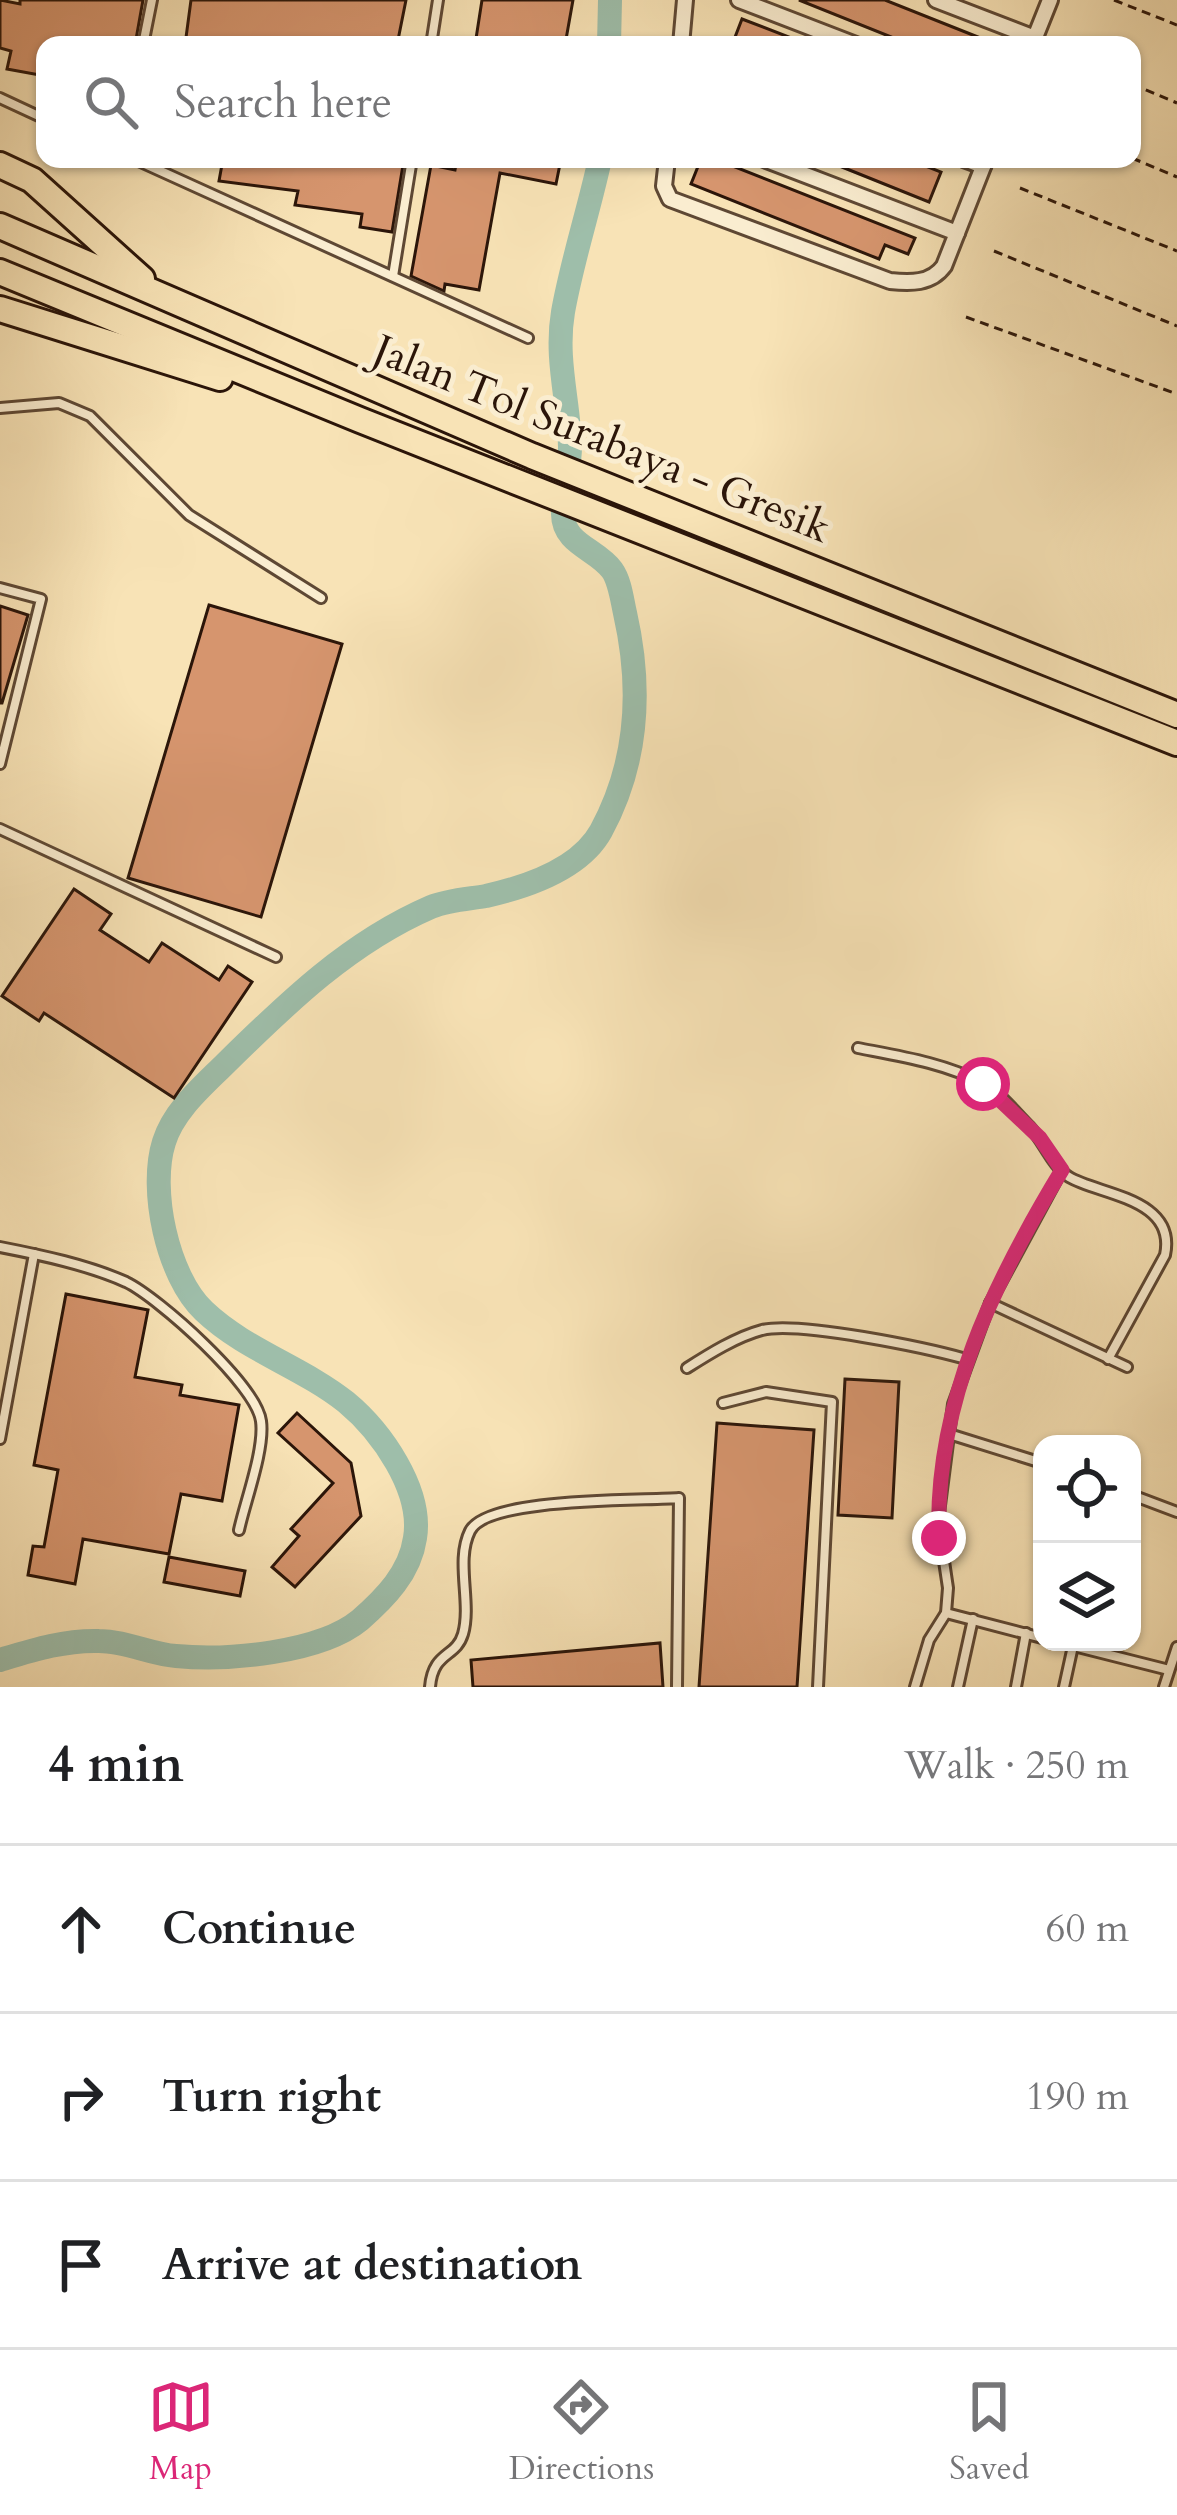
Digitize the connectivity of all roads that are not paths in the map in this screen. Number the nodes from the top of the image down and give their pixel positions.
1 (152, 0) edge
2 (438, 0) edge
3 (685, 0) edge
4 (740, 0) edge
5 (936, 0) edge
6 (1050, 0) edge
7 (145, 36) edge
8 (432, 36) edge
9 (683, 36) edge
10 (833, 36) edge
11 (1021, 36) edge
12 (1035, 36) edge
13 (0, 98) edge
14 (36, 114) edge
15 (0, 165) edge
16 (154, 168) edge
17 (411, 168) edge
18 (666, 168) edge
19 (788, 168) edge
20 (982, 168) edge
21 (0, 226) edge
22 (957, 232) junction
23 (0, 272) edge
24 (393, 276) junction
25 (159, 294) junction
26 (0, 309) edge
27 (528, 338) dead end
28 (0, 408) edge
29 (360, 420) junction
30 (0, 588) edge
31 (321, 598) dead end
32 (1177, 715) edge
33 (1177, 743) edge
34 (0, 764) edge
35 (0, 830) edge
36 (276, 958) dead end
37 (858, 1048) dead end
38 (1062, 1170) junction
39 (0, 1247) edge
40 (34, 1254) junction
41 (990, 1303) junction
42 (966, 1359) junction
43 (1108, 1359) junction
44 (1127, 1367) dead end
45 (687, 1368) dead end
46 (723, 1403) dead end
47 (949, 1434) junction
48 (0, 1439) edge
49 (1033, 1459) edge
50 (1141, 1498) edge
51 (1177, 1512) edge
52 (239, 1530) dead end
53 (946, 1612) junction
54 (973, 1619) junction
55 (1026, 1633) junction
56 (1033, 1635) edge
57 (1177, 1647) edge
58 (1072, 1651) edge
59 (1093, 1651) edge
60 (1168, 1670) junction
61 (430, 1687) edge
62 (677, 1687) edge
63 (818, 1687) edge
64 (915, 1687) edge
65 (958, 1687) edge
66 (1016, 1687) edge
67 (1064, 1687) edge
68 (1164, 1687) edge

1 - 7 lane
2 - 8 lane
3 - 9 street
4 - 10 street
5 - 11 street
6 - 12 street
13 - 14 lane
15 - 25 highway
16 - 24 lane
17 - 24 lane
18 - 22 street
19 - 22 street
20 - 22 street
21 - 25 highway, Jalan Tol Surabaya - Gresik
23 - 29 highway, Jalan Tol Surabaya - Gresik
24 - 27 lane
25 - 32 highway, Jalan Tol Surabaya - Gresik
26 - 29 highway
28 - 31 lane
29 - 33 highway, Jalan Tol Surabaya - Gresik
30 - 34 lane
35 - 36 lane
37 - 38 lane
38 - 41 lane
38 - 43 lane
39 - 40 lane
40 - 48 lane
40 - 52 lane
41 - 42 lane
41 - 43 lane
42 - 45 lane
42 - 47 lane
43 - 44 lane
46 - 63 lane
47 - 49 lane
47 - 53 lane
50 - 51 lane
53 - 54 lane
53 - 64 lane
54 - 55 lane
54 - 65 lane
55 - 56 lane
55 - 66 lane
57 - 60 lane
58 - 67 lane
59 - 60 lane
60 - 68 lane
61 - 62 lane

